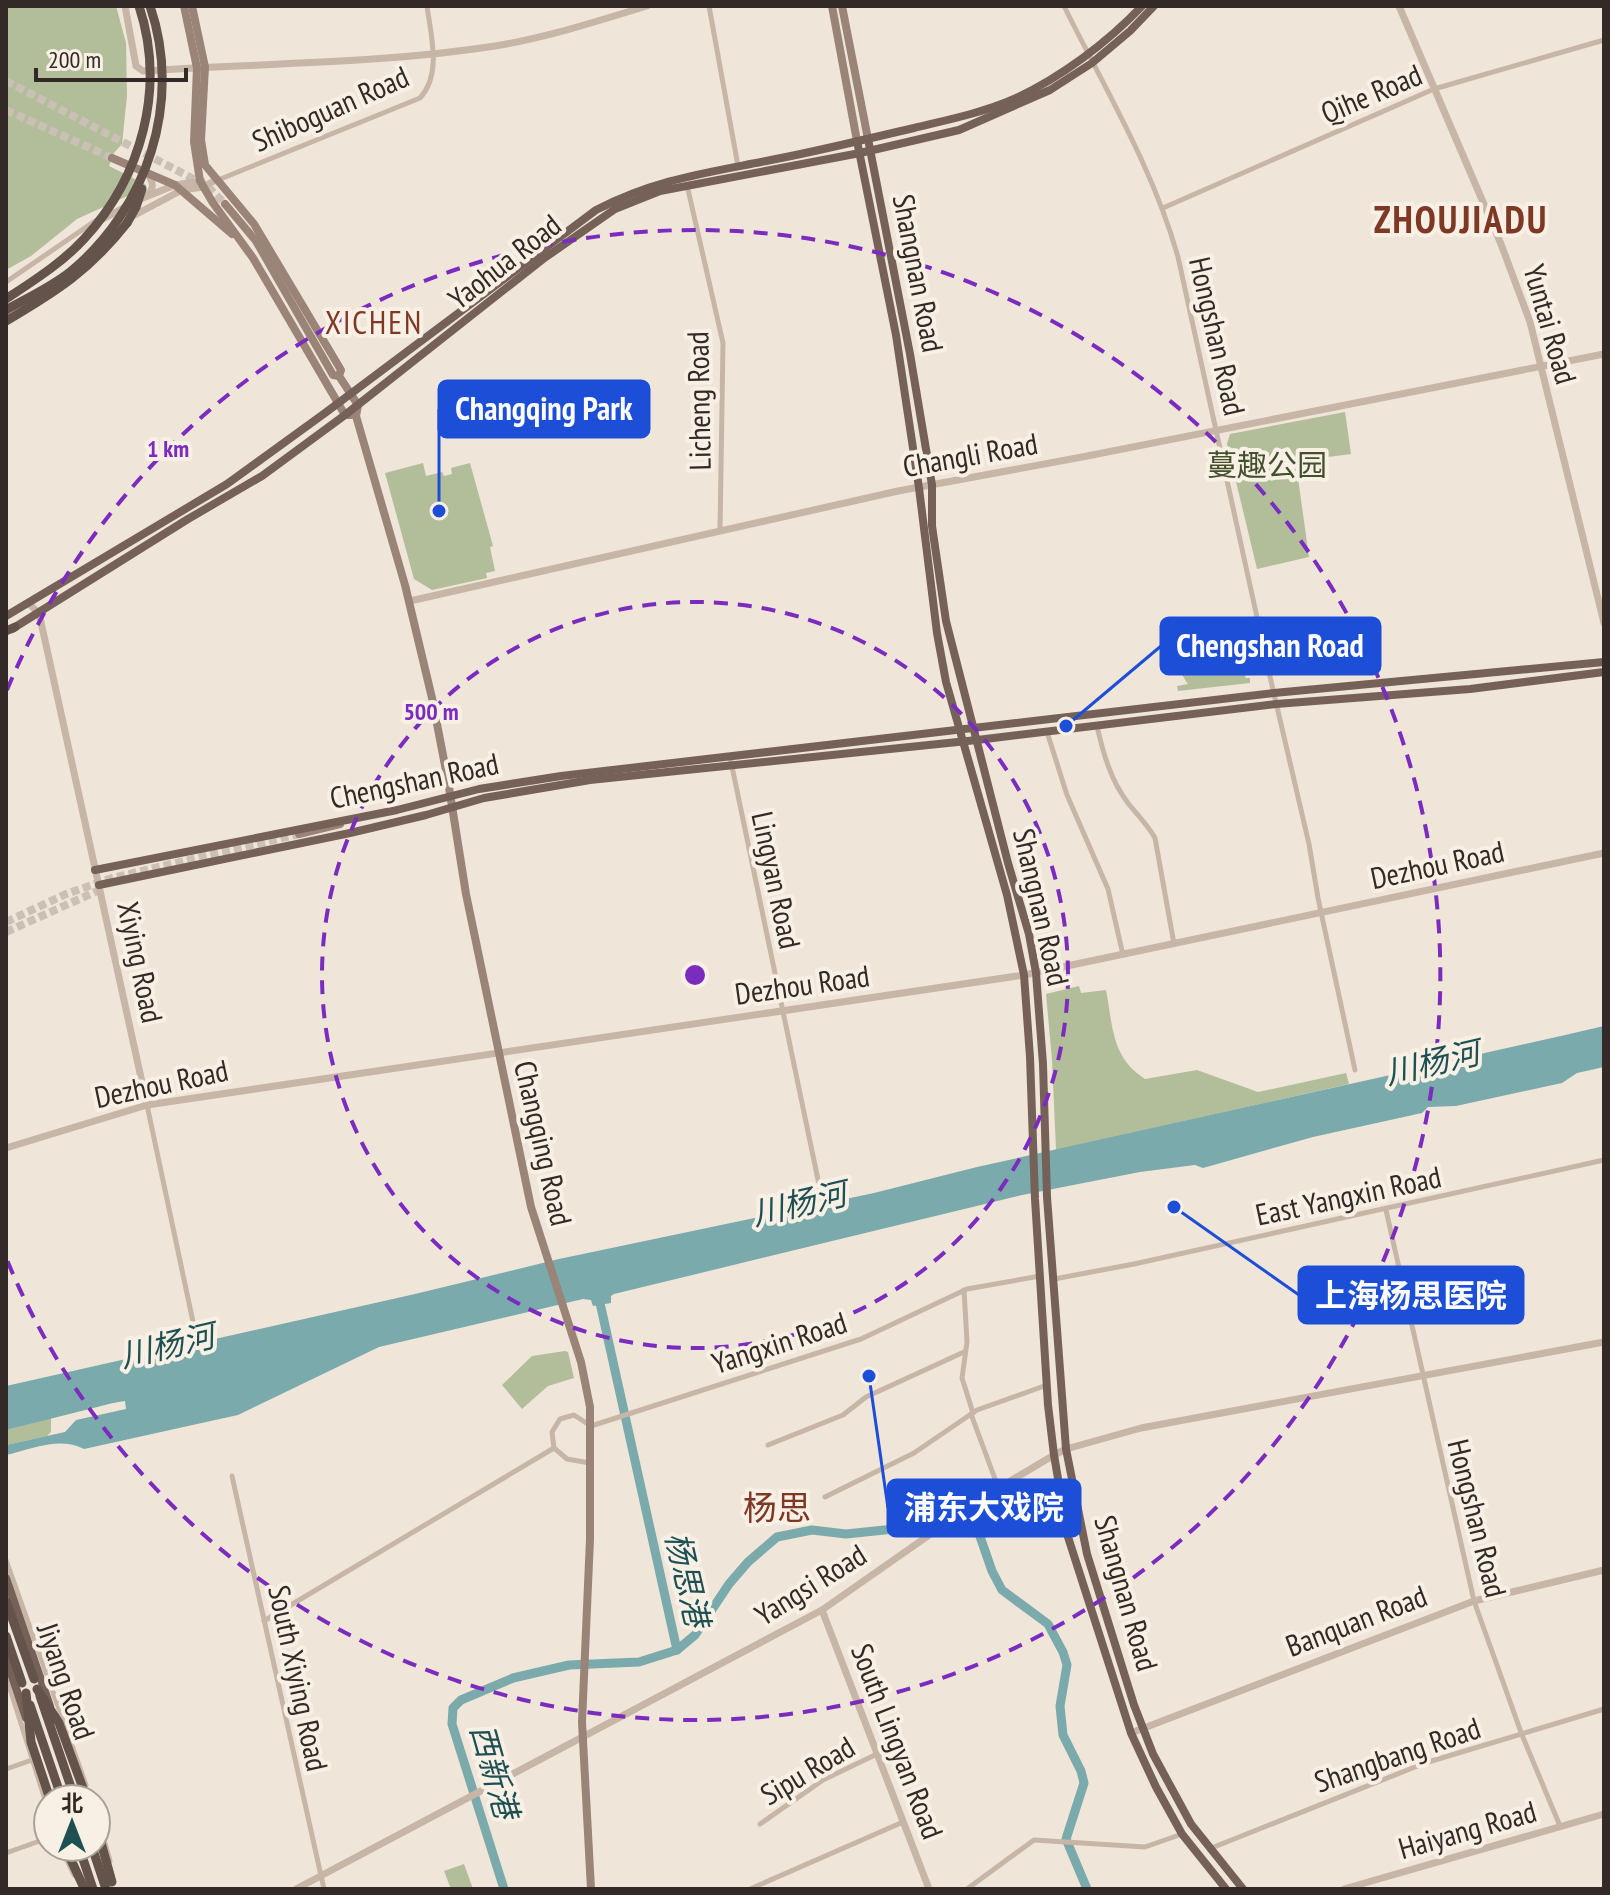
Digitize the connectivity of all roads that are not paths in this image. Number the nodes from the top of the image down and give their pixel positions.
1 (125, 6) edge
2 (139, 6) edge
3 (150, 6) edge
4 (184, 6) edge
5 (192, 6) edge
6 (427, 6) edge
7 (647, 6) edge
8 (709, 6) edge
9 (832, 6) edge
10 (842, 6) edge
11 (1064, 6) edge
12 (1142, 6) edge
13 (1154, 6) edge
14 (1399, 6) edge
15 (1604, 40) edge
16 (1087, 53) junction
17 (433, 55) junction
18 (1092, 63) junction
19 (201, 67) junction
20 (1434, 89) junction
21 (868, 139) junction
22 (857, 141) junction
23 (871, 149) junction
24 (860, 153) junction
25 (112, 158) tunnel mouth
26 (148, 163) junction
27 (738, 167) junction
28 (148, 174) junction
29 (216, 180) junction
30 (686, 181) junction
31 (202, 184) junction
32 (179, 188) junction
33 (146, 197) junction
34 (225, 204) tunnel mouth
35 (1163, 208) junction
36 (114, 212) junction
37 (241, 243) junction
38 (6, 282) edge
39 (6, 297) edge
40 (6, 310) edge
41 (6, 319) edge
42 (1604, 354) edge
43 (1541, 366) junction
44 (339, 376) junction
45 (351, 394) junction
46 (338, 404) junction
47 (358, 405) junction
48 (345, 415) junction
49 (356, 416) junction
50 (1217, 430) junction
51 (932, 485) junction
52 (919, 488) junction
53 (720, 532) junction
54 (410, 601) junction
55 (28, 603) junction
56 (39, 613) junction
57 (6, 616) edge
58 (1604, 623) edge
59 (9, 630) edge
60 (1604, 662) edge
61 (1604, 672) edge
62 (1274, 693) junction
63 (1276, 704) junction
64 (1097, 725) junction
65 (1047, 731) junction
66 (975, 735) junction
67 (960, 736) junction
68 (730, 761) junction
69 (451, 795) junction
70 (452, 807) junction
71 (364, 816) junction
72 (350, 833) junction
73 (1604, 853) edge
74 (95, 870) junction
75 (99, 885) junction
76 (1321, 913) junction
77 (1174, 944) junction
78 (1123, 955) junction
79 (1036, 973) junction
80 (1024, 975) junction
81 (782, 1011) junction
82 (499, 1052) junction
83 (1355, 1070) dead end
84 (147, 1105) junction
85 (6, 1148) edge
86 (1604, 1160) edge
87 (822, 1199) dead end
88 (1386, 1210) junction
89 (1040, 1275) junction
90 (1054, 1279) junction
91 (964, 1290) junction
92 (196, 1336) dead end
93 (1604, 1342) edge
94 (964, 1352) junction
95 (1421, 1375) junction
96 (1048, 1385) junction
97 (972, 1414) junction
98 (591, 1426) junction
99 (768, 1445) dead end
100 (554, 1448) junction
101 (1066, 1449) junction
102 (1054, 1455) junction
103 (591, 1463) junction
104 (232, 1476) dead end
105 (998, 1487) junction
106 (825, 1497) dead end
107 (6, 1560) edge
108 (1604, 1570) edge
109 (6, 1578) edge
110 (6, 1601) edge
111 (1474, 1601) junction
112 (822, 1610) junction
113 (264, 1621) junction
114 (6, 1636) edge
115 (36, 1664) junction
116 (8, 1674) edge
117 (37, 1689) junction
118 (26, 1693) junction
119 (1604, 1709) edge
120 (1142, 1728) junction
121 (1131, 1733) junction
122 (1522, 1735) junction
123 (583, 1737) junction
124 (877, 1754) junction
125 (32, 1760) junction
126 (6, 1769) edge
127 (40, 1783) edge
128 (45, 1783) edge
129 (45, 1783) edge
130 (57, 1783) edge
131 (69, 1783) edge
132 (81, 1783) edge
133 (81, 1783) edge
134 (82, 1783) edge
135 (1604, 1814) edge
136 (903, 1822) junction
137 (760, 1824) dead end
138 (1560, 1827) junction
139 (1182, 1834) junction
140 (32, 1844) edge
141 (1208, 1849) junction
142 (6, 1853) edge
143 (72, 1863) edge
144 (84, 1863) edge
145 (104, 1863) edge
146 (109, 1863) edge
147 (321, 1876) junction
148 (111, 1887) edge
149 (84, 1889) edge
150 (93, 1889) edge
151 (296, 1889) edge
152 (324, 1889) edge
153 (591, 1889) edge
154 (750, 1889) edge
155 (929, 1889) edge
156 (967, 1889) edge
157 (1226, 1889) edge
158 (1243, 1889) edge
159 (1344, 1889) edge

1 - 19 street
2 - 39 highway, bridge
3 - 26 highway, bridge
4 - 19 main road
5 - 19 main road
6 - 17 street, Shiboguan Road
7 - 17 street
8 - 27 street
9 - 22 main road, Shangnan Road
10 - 21 main road, Shangnan Road
11 - 16 street, Hongshan Road
12 - 16 main road, Yaohua Road
13 - 18 main road, Yaohua Road
14 - 20 street, Yuntai Road
15 - 20 street, Qihe Road
16 - 18 street, Hongshan Road
16 - 21 main road, Yaohua Road
17 - 19 street
17 - 29 street, Shiboguan Road
18 - 23 main road, Yaohua Road
18 - 35 street, Hongshan Road
19 - 29 main road
19 - 31 main road
20 - 35 street, Qihe Road
20 - 43 street, Yuntai Road
21 - 22 main road, Yaohua Road
21 - 23 main road, Shangnan Road
22 - 24 main road, Shangnan Road
22 - 27 main road, Yaohua Road
23 - 24 main road, Yaohua Road
23 - 51 main road, Shangnan Road
24 - 30 main road, Yaohua Road
24 - 52 main road, Shangnan Road
25 - 28 main road
26 - 40 highway, bridge
26 - 41 highway, bridge
27 - 30 main road, Yaohua Road
28 - 32 main road
28 - 33 street
29 - 31 street
29 - 44 main road
30 - 45 main road, Yaohua Road
30 - 47 main road, Yaohua Road
30 - 53 street, Licheng Road
31 - 32 street
31 - 37 main road
32 - 33 street
32 - 37 main road
32 - 41 street
33 - 36 street
34 - 44 main road
35 - 50 street, Hongshan Road
36 - 38 street
36 - 39 street
37 - 46 main road
42 - 43 street, Changli Road
43 - 50 street, Changli Road
43 - 58 street, Yuntai Road
44 - 45 main road
45 - 46 main road, Yaohua Road
45 - 47 main road
46 - 48 main road
46 - 55 main road, Yaohua Road
47 - 48 main road, Yaohua Road
47 - 49 main road, Changqing Road
48 - 49 main road
48 - 56 main road, Yaohua Road
49 - 54 main road, Changqing Road
50 - 51 street, Changli Road
50 - 62 street, Hongshan Road
51 - 52 street, Changli Road
51 - 66 main road, Shangnan Road
52 - 53 street, Changli Road
52 - 67 main road, Shangnan Road
53 - 54 street, Changli Road
54 - 69 main road, Changqing Road
55 - 56 street
55 - 57 main road, Yaohua Road
56 - 59 main road, Yaohua Road
56 - 74 street, Xiying Road
60 - 62 main road, Chengshan Road
61 - 63 main road, Chengshan Road
62 - 63 street, Hongshan Road
62 - 66 main road, Chengshan Road
63 - 64 main road, Chengshan Road
63 - 76 street, Hongshan Road
64 - 65 main road, Chengshan Road
64 - 77 street
65 - 66 main road, Chengshan Road
65 - 78 street
66 - 67 main road, Chengshan Road
66 - 79 main road, Shangnan Road
67 - 68 main road, Chengshan Road
67 - 80 main road, Shangnan Road
68 - 69 main road, Chengshan Road
68 - 70 main road, Chengshan Road
68 - 81 street, Lingyan Road
69 - 70 main road, Changqing Road
69 - 71 main road, Chengshan Road
70 - 72 main road, Chengshan Road
70 - 82 main road, Changqing Road
71 - 72 main road
71 - 74 main road, Chengshan Road
72 - 75 main road, Chengshan Road
73 - 76 street, Dezhou Road
74 - 75 street, Xiying Road
75 - 84 street, Xiying Road
76 - 77 street, Dezhou Road
76 - 83 street, Hongshan Road
77 - 78 street, Dezhou Road
78 - 79 street, Dezhou Road
79 - 80 street, Dezhou Road
79 - 90 main road, Shangnan Road
80 - 81 street, Dezhou Road
80 - 89 main road, Shangnan Road
81 - 82 street, Dezhou Road
81 - 87 street, Lingyan Road
82 - 84 street, Dezhou Road
82 - 98 main road, Changqing Road
84 - 85 street, Dezhou Road
84 - 92 street, Xiying Road
86 - 88 street, East Yangxin Road
88 - 90 street, East Yangxin Road
88 - 95 street, Hongshan Road
89 - 91 street, Yangxin Road
89 - 96 main road, Shangnan Road
90 - 101 main road, Shangnan Road
91 - 94 street
91 - 98 street, Yangxin Road
93 - 95 street, Yangsi Road
94 - 97 street
94 - 99 street
95 - 101 street, Yangsi Road
95 - 111 street, Hongshan Road
96 - 97 street
96 - 102 main road, Shangnan Road
97 - 105 street
97 - 106 street
98 - 100 street, Yangxin Road
98 - 103 main road, Changqing Road
100 - 103 street
100 - 113 street
101 - 102 street, Yangsi Road
101 - 120 main road, Shangnan Road
102 - 105 street, Yangsi Road
102 - 121 main road, Shangnan Road
103 - 123 main road, Changqing Road
104 - 113 street, South Xiying Road
105 - 112 street, Yangsi Road
107 - 134 street
108 - 111 street, Banquan Road
109 - 115 main road, Jiyang Road
110 - 117 highway, bridge
111 - 120 street, Banquan Road
111 - 122 street, Hongshan Road
112 - 123 street, Yangsi Road
112 - 124 street, South Lingyan Road
113 - 147 street, South Xiying Road
114 - 118 highway, bridge
115 - 116 street
115 - 132 main road, Jiyang Road
116 - 125 street
116 - 129 main road, Jiyang Road
117 - 131 highway, bridge
117 - 133 highway, bridge
118 - 128 highway, bridge
118 - 130 highway, bridge
119 - 122 street, Shangbang Road
120 - 121 street, Banquan Road
120 - 141 main road, Shangnan Road
121 - 139 main road, Shangnan Road
122 - 138 street, Hongshan Road
122 - 141 street, Shangbang Road
123 - 147 street, Yangsi Road
123 - 153 main road, Changqing Road
124 - 136 street, South Lingyan Road
124 - 137 street, Sipu Road
125 - 126 street
125 - 127 street
135 - 138 street, Haiyang Road
136 - 154 street
136 - 155 street, South Lingyan Road
138 - 159 street, Haiyang Road
139 - 156 street
139 - 157 main road, Shangnan Road
140 - 142 street
141 - 158 main road, Shangnan Road
143 - 149 highway
144 - 150 highway
145 - 148 highway
146 - 148 street
147 - 151 street, Yangsi Road
147 - 152 street, South Xiying Road

